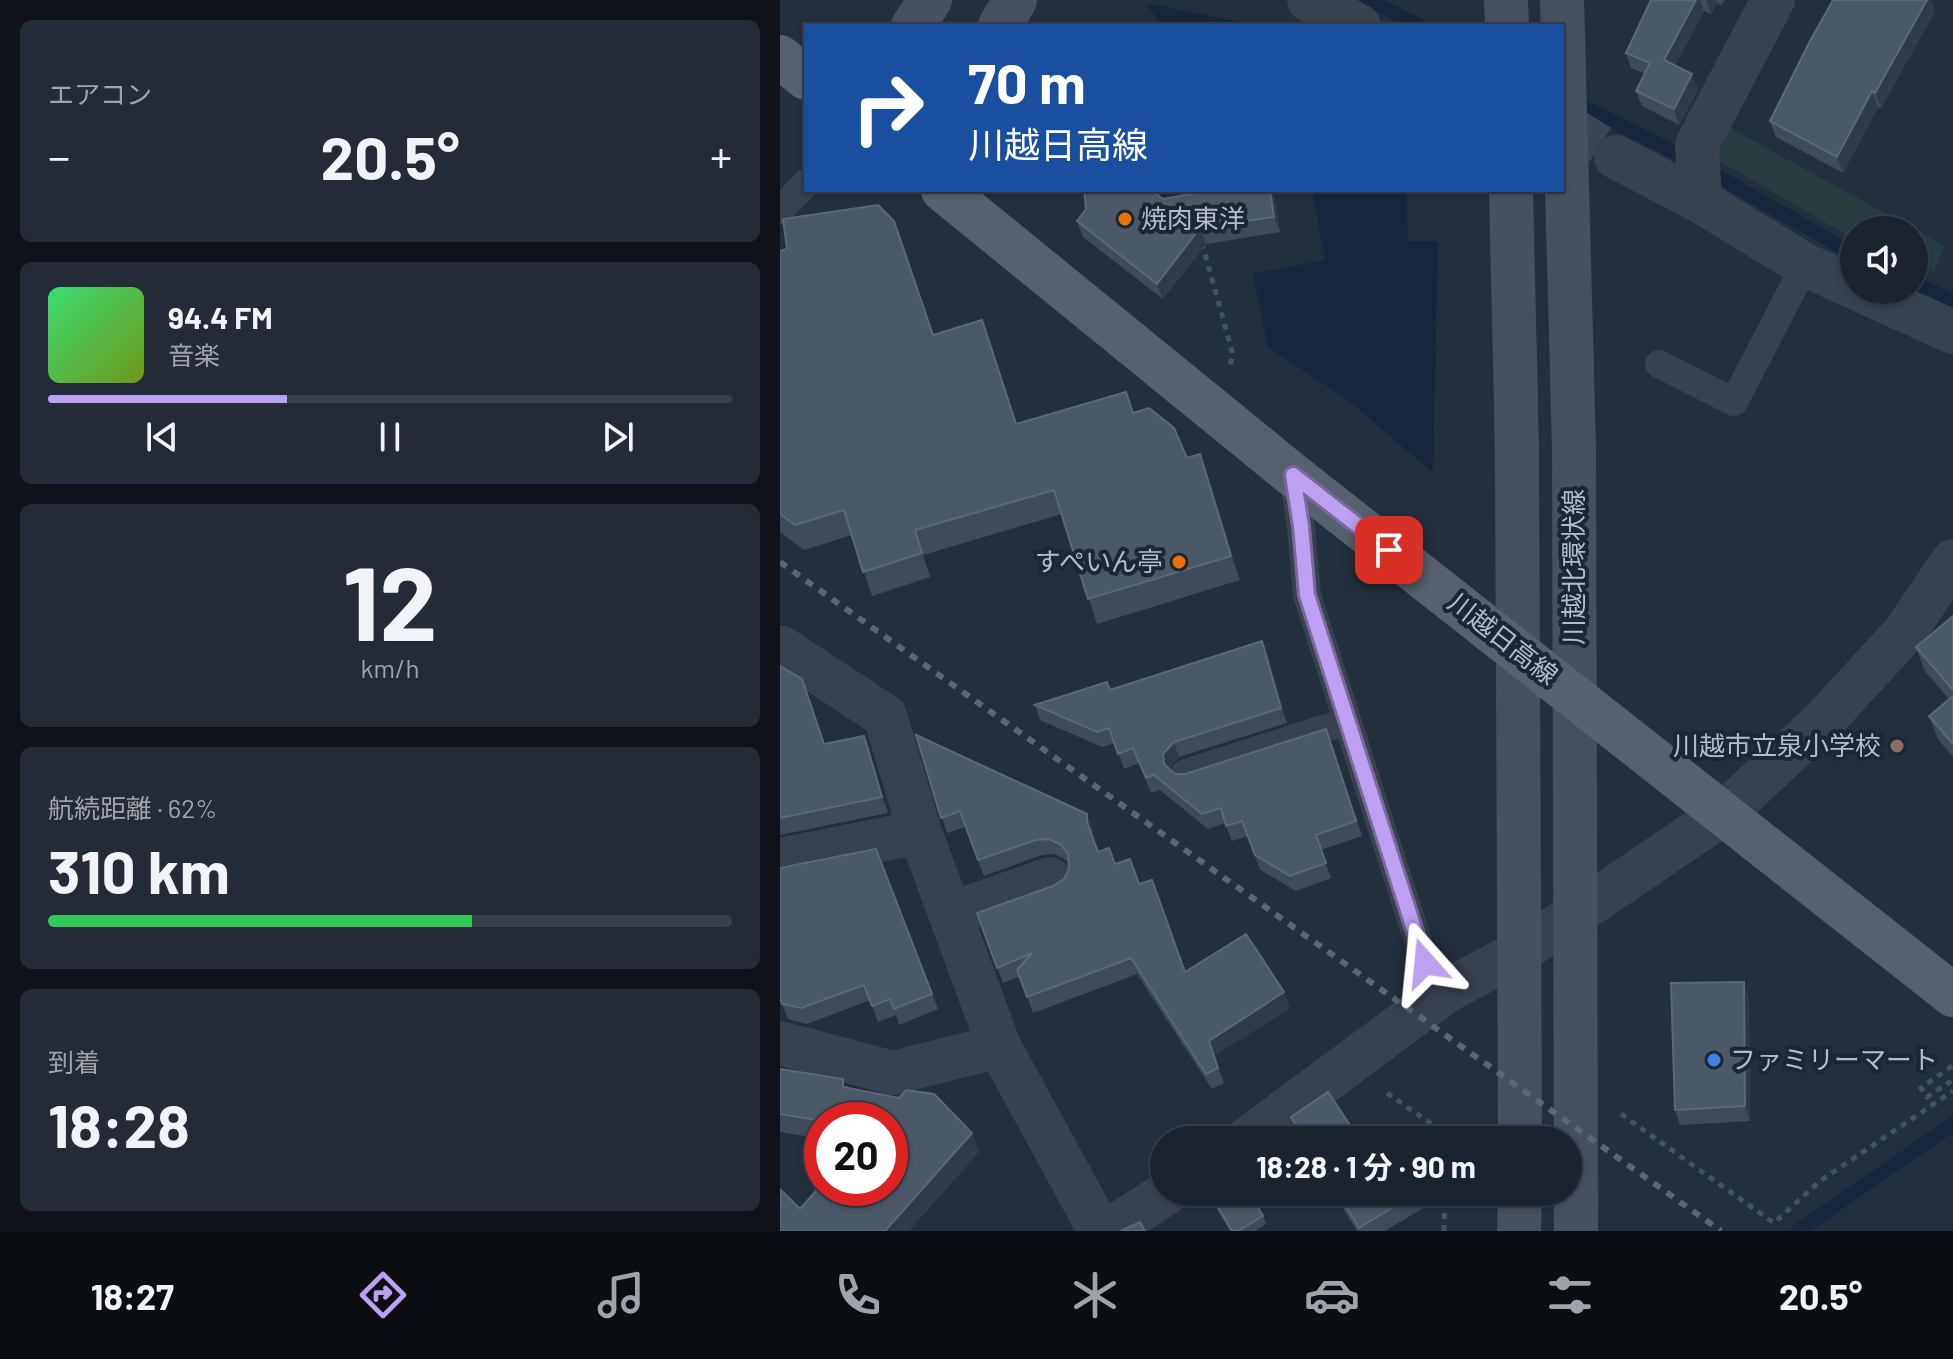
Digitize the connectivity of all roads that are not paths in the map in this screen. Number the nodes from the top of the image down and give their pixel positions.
1 (930, 0) edge
2 (1015, 0) edge
3 (1309, 0) edge
4 (1773, 0) edge
5 (914, 24) edge
6 (1001, 24) edge
7 (1355, 24) edge
8 (1564, 50) edge
9 (780, 57) edge
10 (804, 76) edge
11 (1616, 157) tunnel mouth
12 (804, 185) edge
13 (945, 192) edge
14 (1511, 192) edge
15 (1700, 201) junction
16 (780, 210) edge
17 (1805, 265) junction
18 (1840, 281) edge
19 (1891, 304) edge
20 (1953, 332) edge
21 (1659, 364) dead end
22 (1293, 475) junction
23 (1953, 561) edge
24 (780, 647) edge
25 (1345, 722) junction
26 (1185, 773) edge
27 (1724, 813) junction
28 (920, 832) junction
29 (780, 860) edge
30 (1050, 879) dead end
31 (950, 914) junction
32 (1448, 990) junction
33 (1953, 995) edge
34 (780, 1043) edge
35 (999, 1046) junction
36 (1265, 1126) edge
37 (1520, 1126) edge
38 (1150, 1204) edge
39 (1520, 1206) edge
40 (1100, 1231) edge
41 (1108, 1231) edge
42 (1519, 1231) edge
43 (1576, 1231) edge

1 - 5 main road
2 - 6 main road
3 - 7 street
4 - 15 street
8 - 43 main road, 川越北環状線
9 - 10 main road
11 - 15 street
12 - 16 lane
13 - 22 main road, 川越日高線
14 - 37 main road
15 - 17 street
17 - 18 street
17 - 21 lane
19 - 20 street
22 - 25 lane
22 - 27 main road, 川越日高線
23 - 27 street
24 - 28 street
25 - 26 lane
25 - 32 lane
27 - 32 street
27 - 33 main road, 川越日高線
28 - 29 street
28 - 31 street
30 - 31 street
31 - 35 street
32 - 36 street
34 - 35 street
35 - 40 street
38 - 41 street
39 - 42 main road

